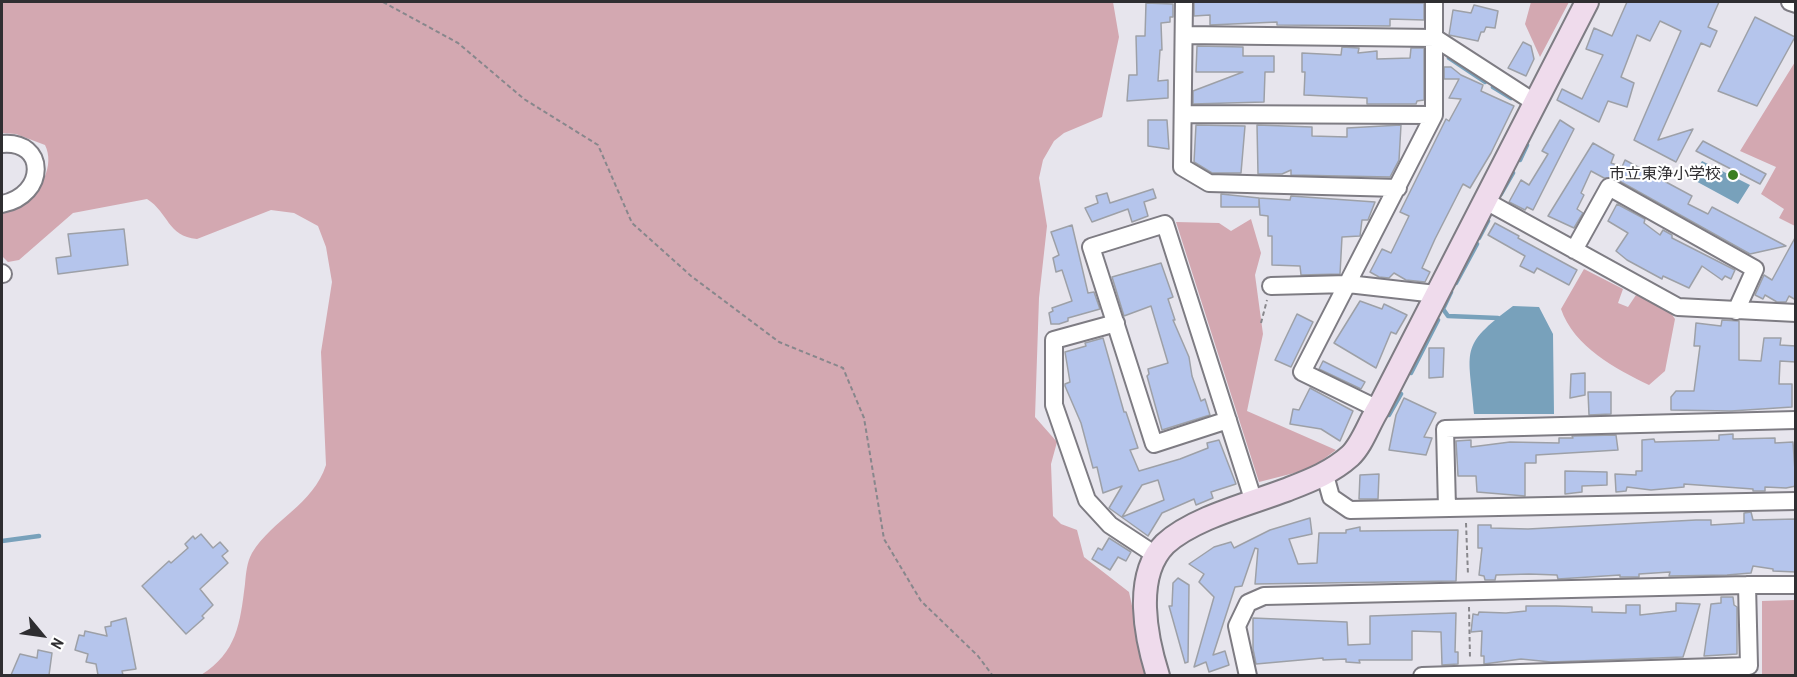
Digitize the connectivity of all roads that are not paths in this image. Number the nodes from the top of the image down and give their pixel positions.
1 (1184, 2) edge
2 (1434, 2) edge
3 (1587, 2) edge
4 (1790, 2) edge
5 (1796, 4) edge
6 (1184, 35) junction
7 (1435, 38) junction
8 (1534, 102) junction
9 (1183, 114) junction
10 (1434, 115) junction
11 (2, 144) edge
12 (1398, 188) junction
13 (1484, 200) junction
14 (2, 204) edge
15 (1574, 250) junction
16 (1348, 284) junction
17 (1271, 286) road end
18 (1436, 294) junction
19 (1736, 311) junction
20 (1796, 313) edge
21 (1116, 323) junction
22 (1378, 409) junction
23 (1227, 420) junction
24 (1796, 420) edge
25 (1325, 475) junction
26 (1796, 501) edge
27 (1254, 502) junction
28 (1447, 508) junction
29 (1157, 556) junction
30 (1747, 585) junction
31 (1796, 585) edge
32 (1470, 674) edge
33 (1158, 675) edge
34 (1248, 675) edge
35 (1422, 675) edge

1 - 6 street
2 - 7 street
3 - 8 street
4 - 5 street
6 - 7 street
6 - 9 street
7 - 8 street
7 - 10 street
8 - 13 street
9 - 10 street
9 - 12 street
10 - 12 street
11 - 14 street
12 - 16 street
13 - 15 street
13 - 18 street
15 - 19 street
15 - 19 street
16 - 17 street
16 - 18 street
16 - 22 street
18 - 22 street
19 - 20 street
21 - 23 street
21 - 23 street
21 - 29 street
22 - 25 street
23 - 27 street
24 - 28 street
25 - 27 street
25 - 28 street
26 - 28 street
27 - 29 street
29 - 33 street
30 - 31 street
30 - 32 street
30 - 34 street
32 - 35 street

